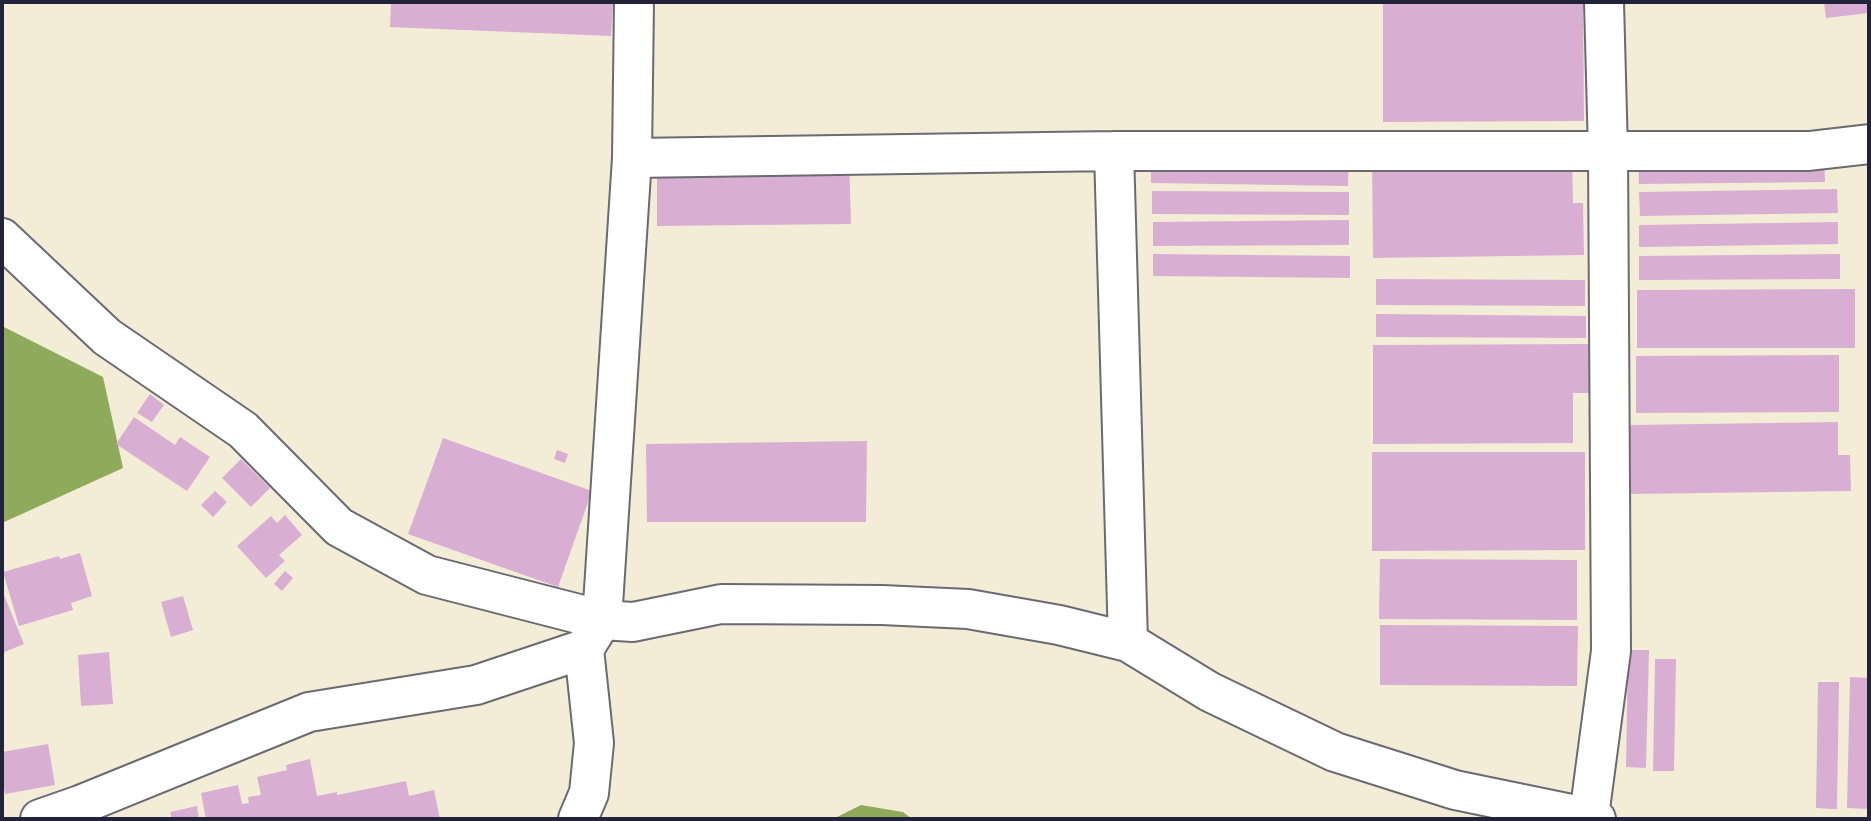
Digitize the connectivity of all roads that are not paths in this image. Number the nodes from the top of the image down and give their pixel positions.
1 (634, 2) edge
2 (1604, 2) edge
3 (1869, 144) edge
4 (1115, 151) junction
5 (1608, 152) junction
6 (632, 158) junction
7 (2, 238) edge
8 (593, 635) junction
9 (1128, 642) junction
10 (1592, 818) edge
11 (40, 819) edge
12 (578, 819) edge

1 - 6 street
2 - 5 street
3 - 5 street
4 - 5 street
4 - 6 street
4 - 9 street
5 - 10 street
6 - 8 street
7 - 8 street
8 - 9 street
8 - 11 street
8 - 12 street
9 - 10 street

